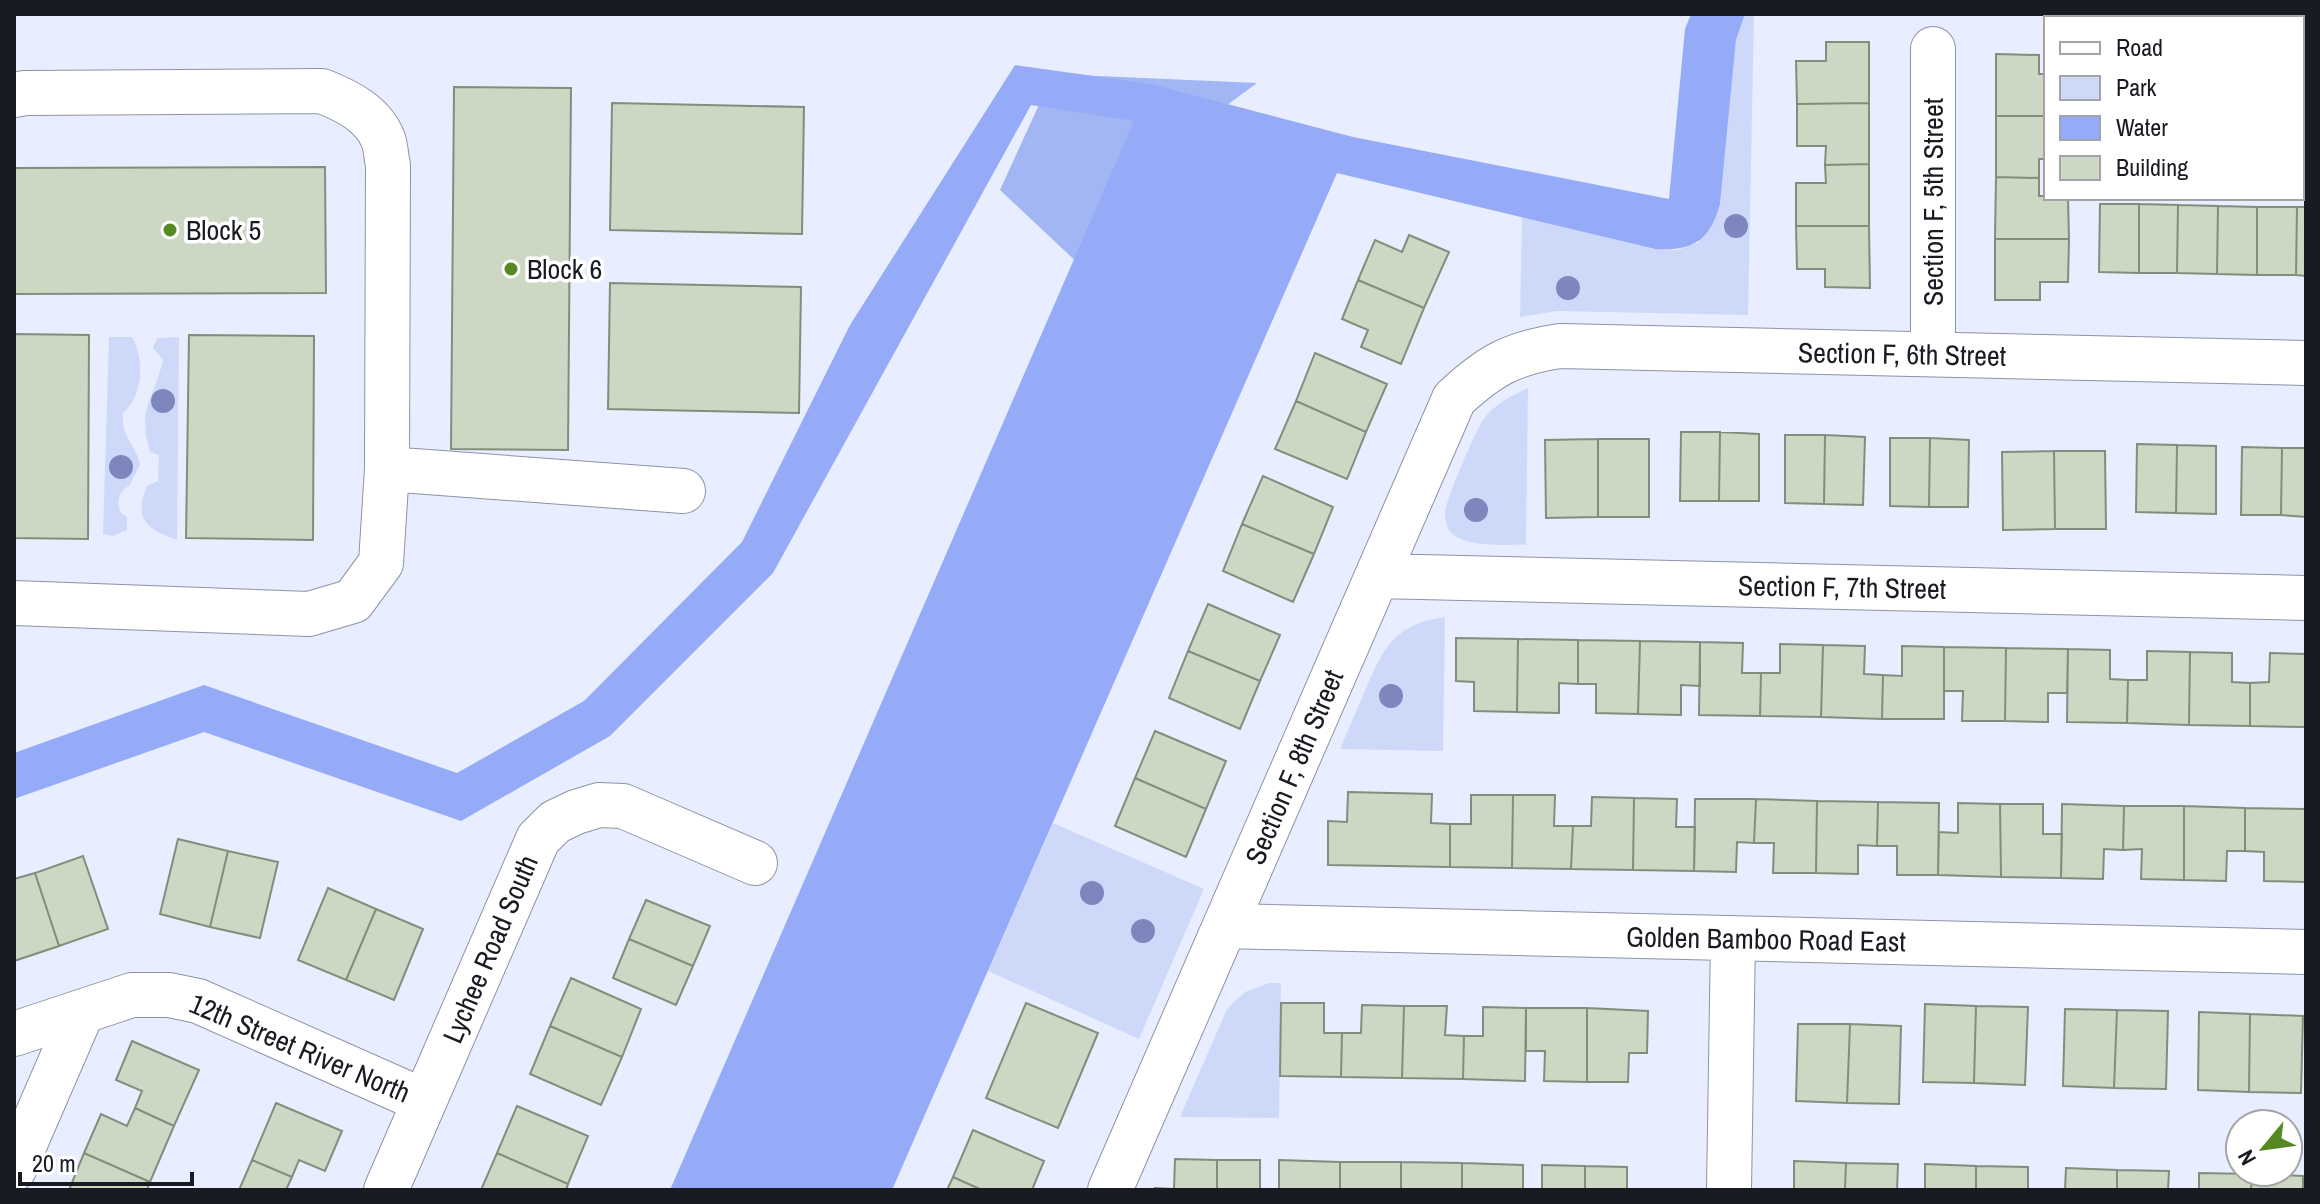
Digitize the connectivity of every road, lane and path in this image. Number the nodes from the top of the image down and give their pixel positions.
1 (1933, 49) dead end
2 (14, 95) edge
3 (1933, 354) junction
4 (1501, 362) joint
5 (2306, 363) edge
6 (387, 469) junction
7 (683, 491) dead end
8 (1377, 576) junction
9 (2306, 598) edge
10 (14, 603) edge
11 (755, 863) dead end
12 (1225, 926) junction
13 (1733, 938) junction
14 (2306, 952) edge
15 (82, 1012) junction
16 (14, 1034) edge
17 (424, 1101) junction
18 (14, 1169) edge
19 (386, 1190) edge
20 (1110, 1190) edge
21 (1729, 1190) edge

1 - 3 street, Section F, 5th Street
2 - 6 street
3 - 4 street, Section F, 6th Street
3 - 5 street, Section F, 6th Street
4 - 8 street, Section F, 8th Street
6 - 7 street
6 - 10 street
8 - 9 street, Section F, 7th Street
8 - 12 street, Section F, 8th Street
11 - 17 street, Lychee Road South
12 - 13 street, Golden Bamboo Road East
12 - 20 street, Section F, 8th Street
13 - 14 street, Golden Bamboo Road East
13 - 21 street
15 - 16 street, 12th Street River North
15 - 17 street, 12th Street River North
15 - 18 street
17 - 19 street, Lychee Road South

